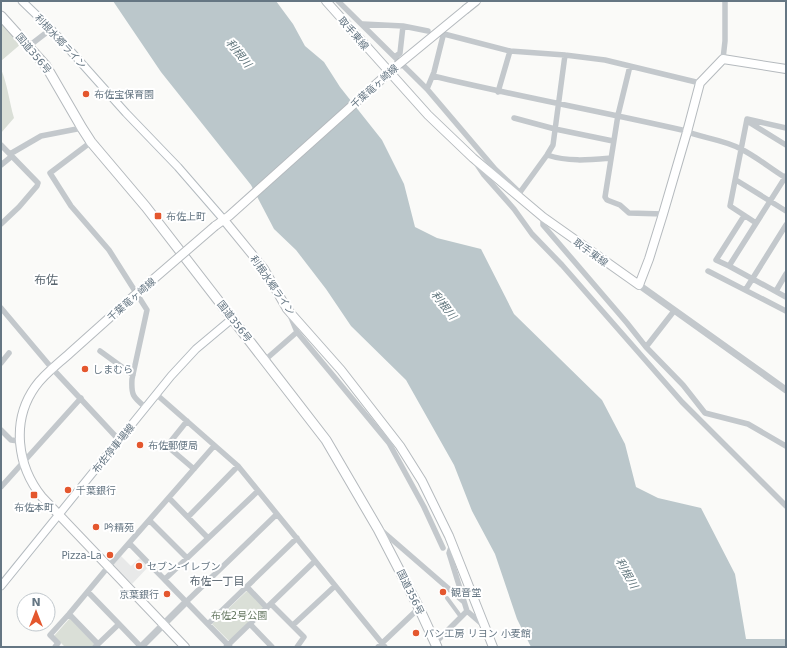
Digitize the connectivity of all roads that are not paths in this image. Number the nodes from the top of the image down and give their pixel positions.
1 (22, 1) edge
2 (326, 1) edge
3 (338, 1) edge
4 (476, 1) edge
5 (724, 1) edge
6 (1, 16) edge
7 (363, 24) junction
8 (403, 26) junction
9 (51, 29) junction
10 (428, 30) dead end
11 (29, 46) junction
12 (510, 51) junction
13 (565, 55) junction
14 (395, 57) junction
15 (723, 59) junction
16 (630, 66) junction
17 (786, 69) edge
18 (391, 70) junction
19 (433, 76) junction
20 (700, 83) junction
21 (427, 89) junction
22 (498, 92) junction
23 (558, 103) junction
24 (618, 115) junction
25 (514, 118) dead end
26 (747, 121) junction
27 (82, 128) junction
28 (786, 128) edge
29 (555, 129) junction
30 (687, 132) junction
31 (613, 141) junction
32 (91, 142) junction
33 (1, 145) edge
34 (786, 145) edge
35 (741, 149) junction
36 (11, 155) junction
37 (547, 155) junction
38 (473, 158) junction
39 (611, 158) junction
40 (1, 165) edge
41 (786, 177) edge
42 (736, 180) junction
43 (518, 195) junction
44 (770, 201) junction
45 (786, 211) edge
46 (663, 214) junction
47 (744, 216) junction
48 (543, 217) junction
49 (226, 218) junction
50 (756, 223) junction
51 (1, 224) edge
52 (786, 225) edge
53 (729, 266) junction
54 (708, 271) dead end
55 (786, 274) edge
56 (752, 279) junction
57 (639, 285) junction
58 (746, 289) junction
59 (776, 291) junction
60 (786, 297) edge
61 (1, 308) edge
62 (288, 309) junction
63 (674, 311) junction
64 (786, 311) edge
65 (233, 318) junction
66 (297, 332) junction
67 (314, 337) junction
68 (646, 348) junction
69 (100, 351) dead end
70 (9, 353) dead end
71 (265, 360) junction
72 (1, 363) edge
73 (53, 368) junction
74 (133, 375) junction
75 (786, 390) edge
76 (156, 394) junction
77 (81, 398) junction
78 (145, 407) junction
79 (187, 421) junction
80 (1, 430) edge
81 (119, 440) junction
82 (19, 441) junction
83 (214, 446) junction
84 (786, 446) edge
85 (23, 463) junction
86 (238, 466) junction
87 (194, 469) junction
88 (1, 487) edge
89 (258, 491) junction
90 (169, 498) junction
91 (786, 506) edge
92 (277, 514) junction
93 (58, 515) junction
94 (188, 518) junction
95 (150, 521) junction
96 (378, 529) junction
97 (208, 538) junction
98 (297, 538) junction
99 (129, 544) junction
100 (452, 544) junction
101 (443, 548) dead end
102 (187, 558) junction
103 (315, 562) junction
104 (108, 567) junction
105 (165, 579) junction
106 (1, 586) edge
107 (335, 586) junction
108 (247, 587) junction
109 (88, 592) junction
110 (447, 598) dead end
111 (186, 602) junction
112 (464, 602) junction
113 (269, 606) junction
114 (419, 608) junction
115 (467, 611) junction
116 (69, 614) junction
117 (461, 617) junction
118 (119, 624) junction
119 (163, 624) junction
120 (208, 624) junction
121 (250, 624) junction
122 (293, 625) junction
123 (486, 628) junction
124 (97, 645) edge
125 (58, 646) edge
126 (228, 646) edge
127 (382, 646) edge
128 (434, 646) edge
129 (141, 647) edge
130 (185, 647) edge
131 (272, 647) edge
132 (297, 647) edge
133 (493, 647) edge

1 - 9 main road, 利根水郷ライン
2 - 18 main road, 取手東線
3 - 7 street
4 - 18 main road, 千葉竜ヶ崎線, bridge
5 - 15 street
6 - 11 highway, 国道356号
7 - 8 street
7 - 14 street
8 - 10 street
8 - 14 street
9 - 11 street
9 - 49 main road, 利根水郷ライン
11 - 27 highway, 国道356号
12 - 13 street
12 - 19 street
12 - 22 street
13 - 16 street
13 - 23 street
14 - 21 street
15 - 17 main road
15 - 20 main road
16 - 20 street
16 - 24 street
18 - 38 main road, 取手東線
18 - 49 main road, 千葉竜ヶ崎線
19 - 21 street
19 - 22 street
20 - 30 main road
21 - 43 street
22 - 23 street
23 - 24 street
23 - 29 street
24 - 30 street
24 - 31 street
25 - 29 street
26 - 28 street
26 - 34 street
26 - 35 street
27 - 32 highway, 国道356号
27 - 36 street
29 - 31 street
29 - 37 street
30 - 35 street
30 - 46 main road
31 - 39 street
32 - 65 highway, 国道356号
32 - 74 street
33 - 36 street
35 - 41 street
35 - 42 street
36 - 40 street
36 - 51 street
37 - 39 street
37 - 43 street
38 - 43 main road, 取手東線
38 - 91 street
39 - 46 street
41 - 44 street
42 - 44 street
42 - 47 street
43 - 48 main road, 取手東線
44 - 45 street
44 - 50 street
46 - 57 main road
47 - 50 street
47 - 53 street
48 - 57 main road, 取手東線
48 - 68 street
49 - 62 main road, 利根水郷ライン
49 - 73 main road, 千葉竜ヶ崎線, bridge
50 - 53 street
52 - 56 street
53 - 56 street
54 - 58 street
55 - 59 street
56 - 58 street
56 - 59 street
57 - 63 street
58 - 64 street
59 - 60 street
61 - 73 street
62 - 66 street
62 - 67 main road, 利根水郷ライン
63 - 68 street
63 - 75 street
65 - 71 highway, 国道356号
65 - 76 main road, 布佐停車場線
66 - 67 street
66 - 71 street
66 - 101 street
67 - 100 main road, 利根水郷ライン
68 - 84 street
69 - 74 street
70 - 72 street
71 - 96 highway, 国道356号
73 - 77 street
73 - 82 main road, 千葉竜ヶ崎線
74 - 78 street
76 - 78 main road, 布佐停車場線
76 - 79 street
77 - 81 street
77 - 85 street
78 - 81 main road, 布佐停車場線
79 - 83 street
79 - 87 street
80 - 82 street
81 - 93 main road, 布佐停車場線
82 - 85 main road, 千葉竜ヶ崎線
83 - 86 street
83 - 87 street
85 - 88 street
85 - 93 main road, 千葉竜ヶ崎線
86 - 89 street
86 - 94 street
87 - 90 street
89 - 92 street
89 - 97 street
90 - 94 street
90 - 95 street
92 - 98 street
92 - 111 street
93 - 104 main road, 千葉竜ヶ崎線
93 - 106 main road, 布佐停車場線
94 - 97 street
95 - 99 street
95 - 102 street
96 - 112 street
96 - 114 highway, 国道356号
97 - 102 street
98 - 103 street
98 - 108 street
99 - 104 street
99 - 105 street
100 - 112 street
100 - 123 main road, 利根水郷ライン
102 - 105 street
103 - 107 street
103 - 113 street
104 - 109 street
104 - 119 main road, 千葉竜ヶ崎線
105 - 111 street
107 - 122 street
107 - 127 street
108 - 113 street
108 - 120 street
109 - 116 street
109 - 118 street
110 - 117 street
111 - 119 street
111 - 120 street
112 - 115 street
113 - 121 street
113 - 122 street
114 - 127 street
114 - 128 highway, 国道356号
115 - 117 street
115 - 123 street
116 - 124 street
116 - 125 street
117 - 128 street
118 - 124 street
118 - 129 street
119 - 129 street
119 - 130 main road, 千葉竜ヶ崎線
120 - 126 street
121 - 126 street
121 - 131 street
122 - 132 street
123 - 133 main road, 利根水郷ライン

